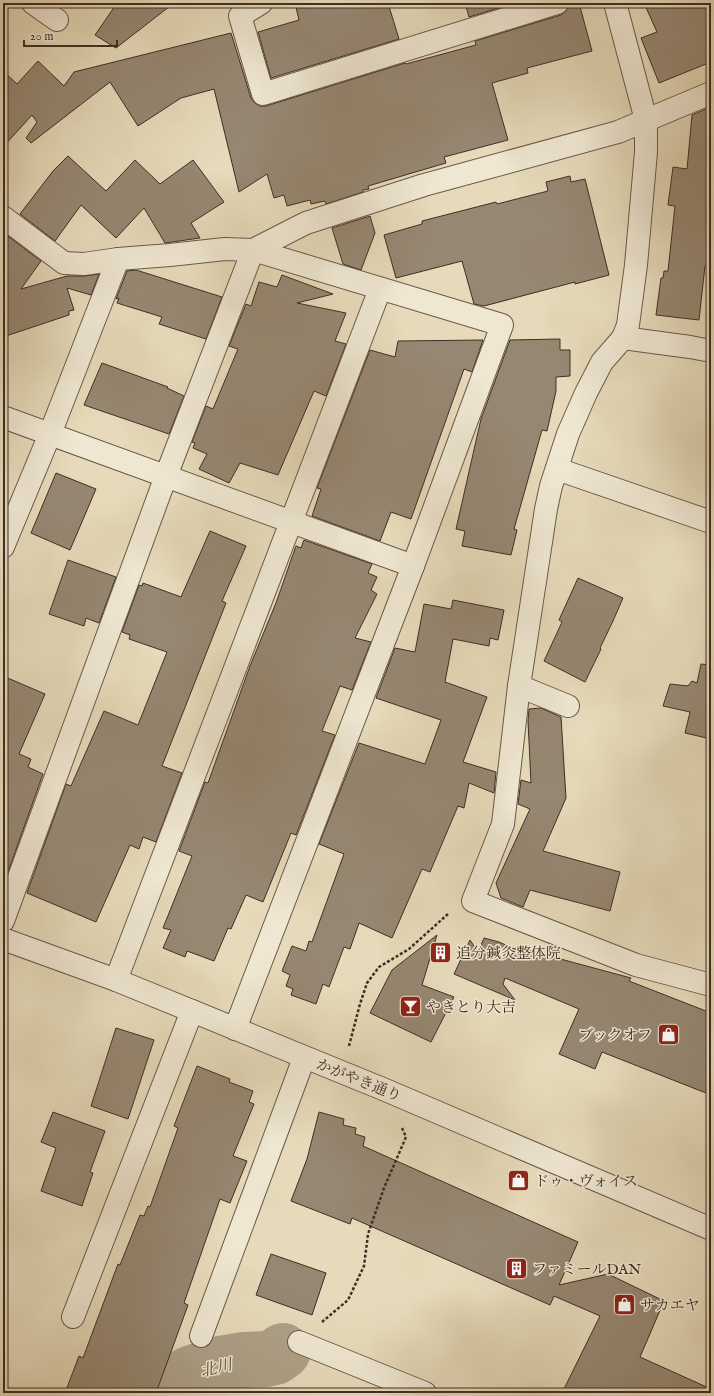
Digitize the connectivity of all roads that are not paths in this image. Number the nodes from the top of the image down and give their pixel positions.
1 (32, 3) edge
2 (261, 3) edge
3 (556, 3) edge
4 (615, 3) edge
5 (57, 20) dead end
6 (711, 93) edge
7 (646, 120) junction
8 (3, 217) edge
9 (253, 250) junction
10 (118, 259) junction
11 (380, 289) junction
12 (623, 338) junction
13 (711, 351) edge
14 (3, 417) edge
15 (50, 434) junction
16 (557, 469) junction
17 (166, 476) junction
18 (291, 521) junction
19 (711, 522) edge
20 (3, 547) edge
21 (413, 566) junction
22 (519, 686) junction
23 (568, 706) dead end
24 (3, 921) edge
25 (3, 939) edge
26 (116, 980) junction
27 (711, 984) edge
28 (192, 1011) junction
29 (235, 1029) junction
30 (304, 1058) junction
31 (711, 1229) edge
32 (74, 1317) dead end
33 (201, 1336) dead end
34 (299, 1342) road end
35 (425, 1393) edge

1 - 5 street
2 - 3 street
4 - 7 street
6 - 7 street
7 - 9 street
7 - 12 street
8 - 10 street
9 - 10 street
9 - 11 street
9 - 17 street
10 - 15 street
11 - 18 street
11 - 21 street
12 - 13 street
12 - 16 street
14 - 15 street
15 - 17 street
15 - 20 street
16 - 19 street
16 - 22 street
17 - 18 street
17 - 24 street
18 - 21 street
18 - 26 street
21 - 29 street
22 - 23 street
22 - 27 street
25 - 26 street, かがやき通り
26 - 28 street, かがやき通り
28 - 29 street, かがやき通り
28 - 32 street
29 - 30 street, かがやき通り
30 - 31 street, かがやき通り
30 - 33 street
34 - 35 street

